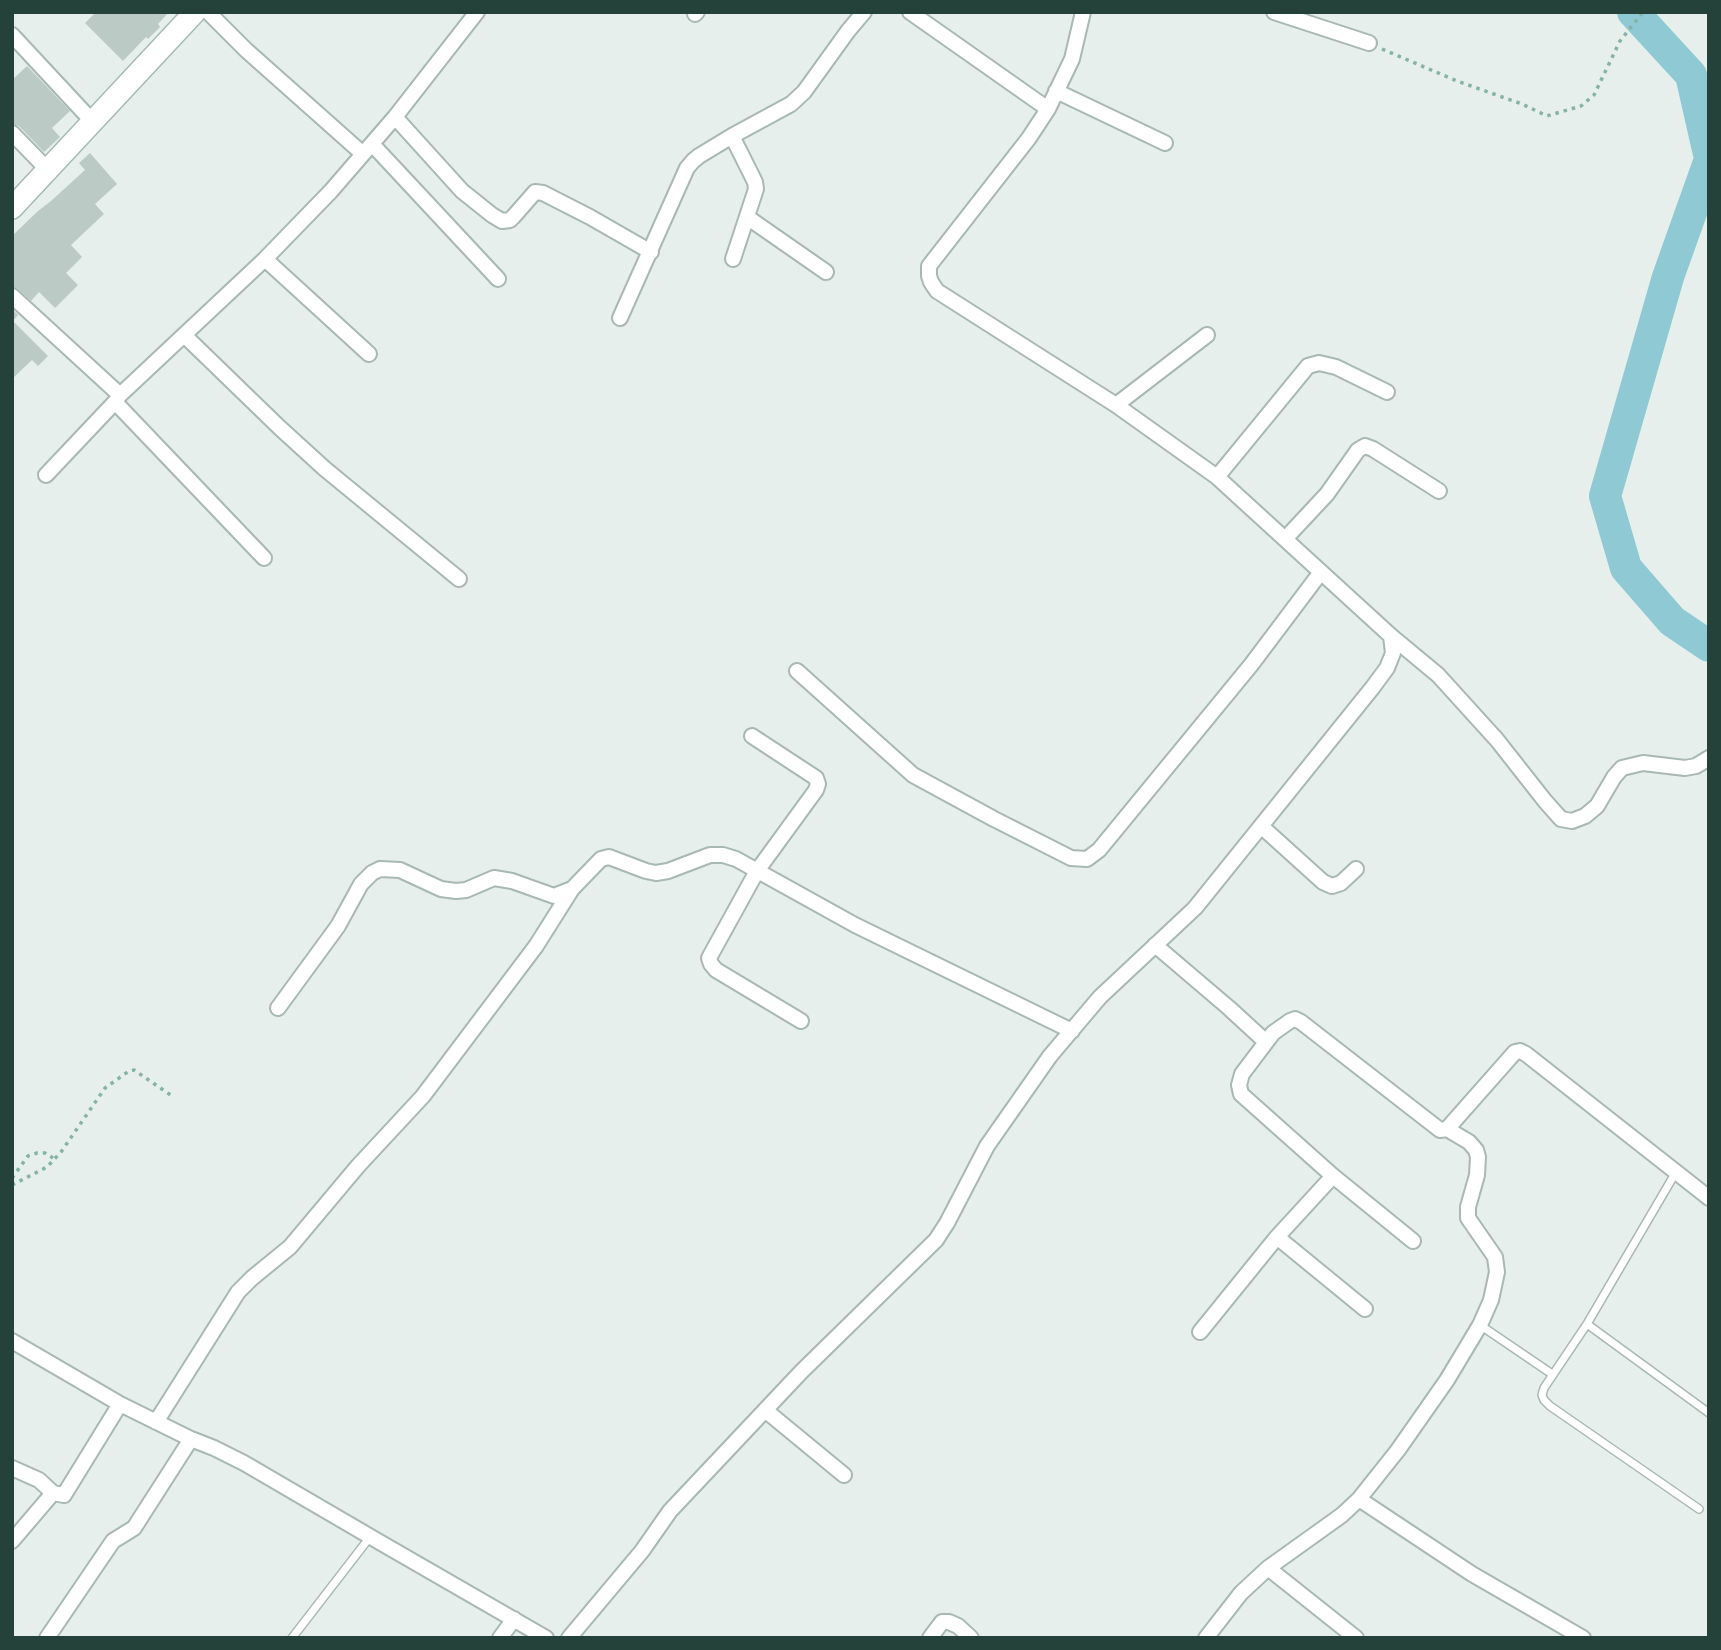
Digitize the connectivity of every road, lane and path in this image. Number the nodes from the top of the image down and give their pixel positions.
1 (477, 12) edge
2 (863, 12) edge
3 (910, 12) edge
4 (1083, 12) edge
5 (1274, 12) edge
6 (1643, 12) edge
7 (194, 14) edge
8 (12, 35) edge
9 (1369, 43) joint
10 (1056, 91) junction
11 (1048, 108) junction
12 (395, 117) junction
13 (92, 121) junction
14 (12, 133) edge
15 (732, 136) junction
16 (1165, 143) dead end
17 (367, 149) junction
18 (47, 169) junction
19 (12, 208) edge
20 (747, 217) junction
21 (650, 253) junction
22 (265, 259) junction
23 (733, 259) dead end
24 (826, 272) dead end
25 (498, 279) dead end
26 (12, 296) edge
27 (620, 318) dead end
28 (184, 335) junction
29 (1207, 335) dead end
30 (369, 354) dead end
31 (1387, 392) dead end
32 (118, 399) junction
33 (1116, 405) junction
34 (46, 475) dead end
35 (1217, 477) junction
36 (1439, 491) dead end
37 (1285, 539) junction
38 (264, 558) dead end
39 (1321, 572) junction
40 (459, 579) dead end
41 (1391, 636) junction
42 (797, 671) dead end
43 (752, 736) dead end
44 (1709, 758) edge
45 (1261, 826) junction
46 (1356, 869) dead end
47 (757, 871) junction
48 (572, 888) junction
49 (1155, 945) junction
50 (278, 1008) dead end
51 (800, 1021) dead end
52 (1072, 1031) junction
53 (1266, 1042) junction
54 (172, 1096) dead end
55 (1447, 1129) junction
56 (53, 1158) junction
57 (1676, 1171) junction
58 (1333, 1176) junction
59 (12, 1178) edge
60 (12, 1185) edge
61 (1709, 1198) edge
62 (1277, 1237) junction
63 (1413, 1241) dead end
64 (1365, 1309) dead end
65 (1587, 1324) junction
66 (1480, 1325) junction
67 (1200, 1332) dead end
68 (12, 1340) edge
69 (1552, 1374) junction
70 (120, 1404) junction
71 (765, 1410) junction
72 (1709, 1413) edge
73 (156, 1422) junction
74 (191, 1439) junction
75 (12, 1468) edge
76 (844, 1475) dead end
77 (53, 1493) junction
78 (1359, 1499) junction
79 (1699, 1509) dead end
80 (370, 1537) junction
81 (12, 1541) edge
82 (1268, 1568) junction
83 (514, 1619) junction
84 (47, 1638) edge
85 (292, 1638) edge
86 (500, 1638) edge
87 (546, 1638) edge
88 (569, 1638) edge
89 (930, 1638) edge
90 (971, 1638) edge
91 (1206, 1638) edge
92 (1356, 1638) edge
93 (1583, 1638) edge

1 - 12 street
2 - 15 street
3 - 11 street
4 - 10 street
5 - 9 street
6 - 9 path
7 - 13 main road
7 - 17 street
8 - 13 street
10 - 11 street
10 - 16 street
11 - 33 street
12 - 17 street
12 - 21 street
13 - 18 main road
14 - 18 street
15 - 20 street
15 - 21 street
17 - 22 street
17 - 25 street
18 - 19 main road
20 - 23 street
20 - 24 street
21 - 27 street
22 - 28 street
22 - 30 street
26 - 32 street
28 - 32 street
28 - 40 street
29 - 33 street
31 - 35 street
32 - 34 street
32 - 38 street
33 - 35 street
35 - 37 street
36 - 37 street
37 - 39 street
39 - 41 street
39 - 42 street
41 - 44 street
41 - 45 street
43 - 47 street
45 - 46 street
45 - 49 street
47 - 48 street
47 - 51 street
47 - 52 street
48 - 50 street
48 - 73 street
49 - 52 street
49 - 53 street
52 - 71 street
53 - 55 street
53 - 58 street
54 - 56 path
55 - 57 street
55 - 66 street
56 - 59 path
56 - 60 path
57 - 61 street
57 - 65 lane
58 - 62 street
58 - 63 street
62 - 64 street
62 - 67 street
65 - 69 lane
65 - 72 lane
66 - 69 lane
66 - 78 street
68 - 70 street
69 - 79 lane
70 - 73 street
70 - 77 street
71 - 76 street
71 - 88 street
73 - 74 street
74 - 80 street
74 - 84 street
75 - 77 street
77 - 81 street
78 - 82 street
78 - 93 street
80 - 83 street
80 - 85 lane
82 - 91 street
82 - 92 street
83 - 86 street
83 - 87 street
89 - 90 street

